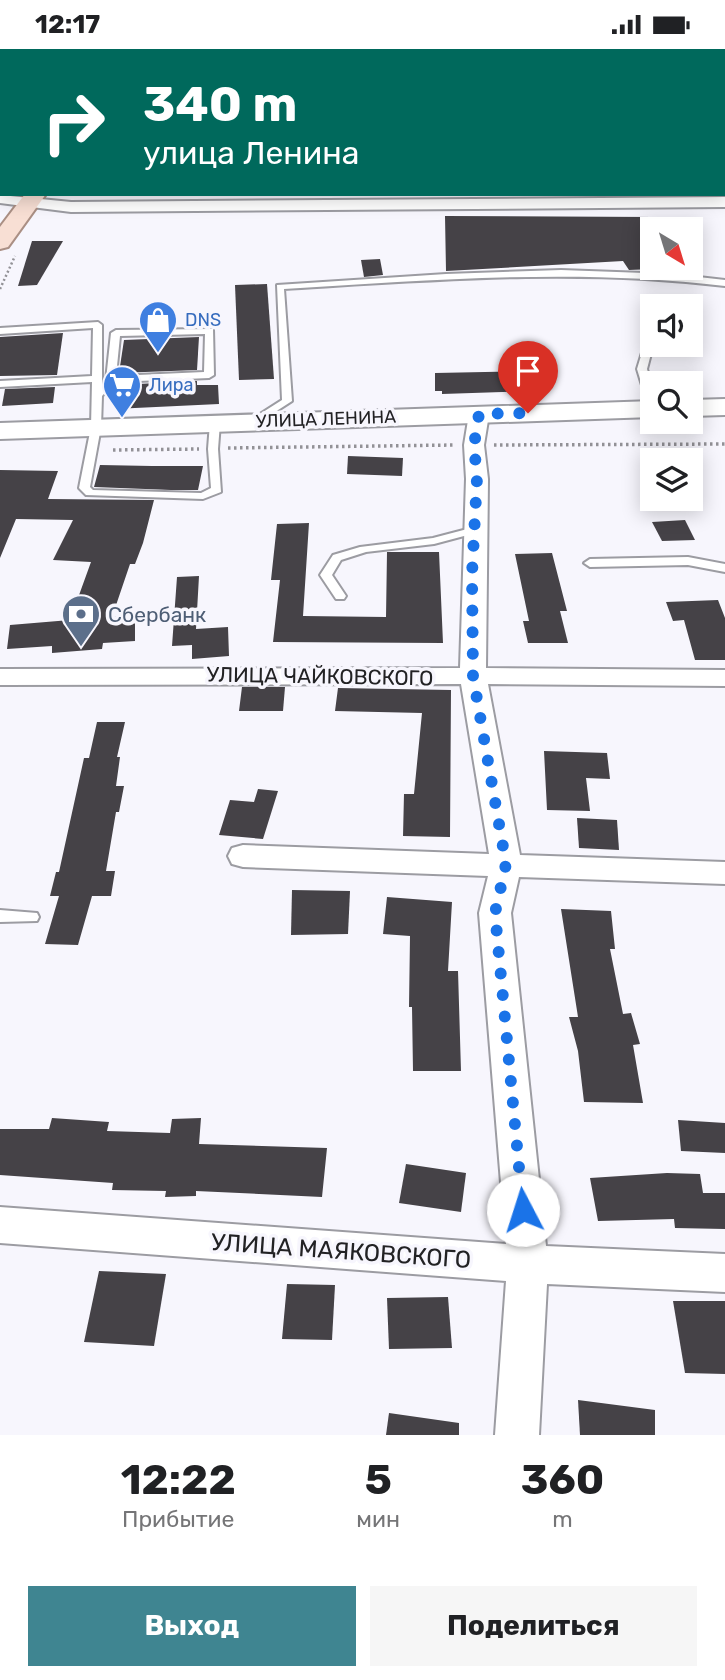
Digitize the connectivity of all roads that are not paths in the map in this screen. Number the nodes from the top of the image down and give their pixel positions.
1 (34, 198) edge
2 (0, 199) edge
3 (725, 201) edge
4 (0, 242) edge
5 (725, 283) edge
6 (0, 331) edge
7 (96, 379) junction
8 (111, 379) junction
9 (0, 384) edge
10 (96, 396) junction
11 (725, 407) edge
12 (703, 408) edge
13 (640, 409) edge
14 (254, 421) junction
15 (476, 429) junction
16 (0, 431) edge
17 (214, 436) junction
18 (95, 439) junction
19 (475, 530) junction
20 (590, 563) dead end
21 (725, 569) edge
22 (340, 596) dead end
23 (473, 676) junction
24 (0, 677) edge
25 (725, 678) edge
26 (243, 856) dead end
27 (506, 864) junction
28 (725, 873) edge
29 (0, 916) edge
30 (31, 917) dead end
31 (0, 1225) edge
32 (528, 1265) junction
33 (725, 1273) edge
34 (517, 1435) edge

1 - 2 street
1 - 3 street
1 - 4 main road
5 - 14 lane
6 - 7 lane
7 - 9 lane
7 - 10 lane
8 - 8 lane
8 - 10 lane
10 - 18 lane
11 - 12 main road
13 - 15 main road, УЛИЦА ЛЕНИНА
14 - 15 main road, УЛИЦА ЛЕНИНА
14 - 17 main road, УЛИЦА ЛЕНИНА
15 - 19 street
16 - 18 main road, УЛИЦА ЛЕНИНА
17 - 18 main road, УЛИЦА ЛЕНИНА
17 - 18 lane
19 - 22 lane
19 - 23 street
20 - 21 lane
23 - 24 street, УЛИЦА ЧАЙКОВСКОГО
23 - 25 street, УЛИЦА ЧАЙКОВСКОГО
23 - 27 street
26 - 27 street
27 - 28 street
27 - 32 street
29 - 30 lane
31 - 32 street, УЛИЦА МАЯКОВСКОГО
32 - 33 street, УЛИЦА МАЯКОВСКОГО
32 - 34 street

